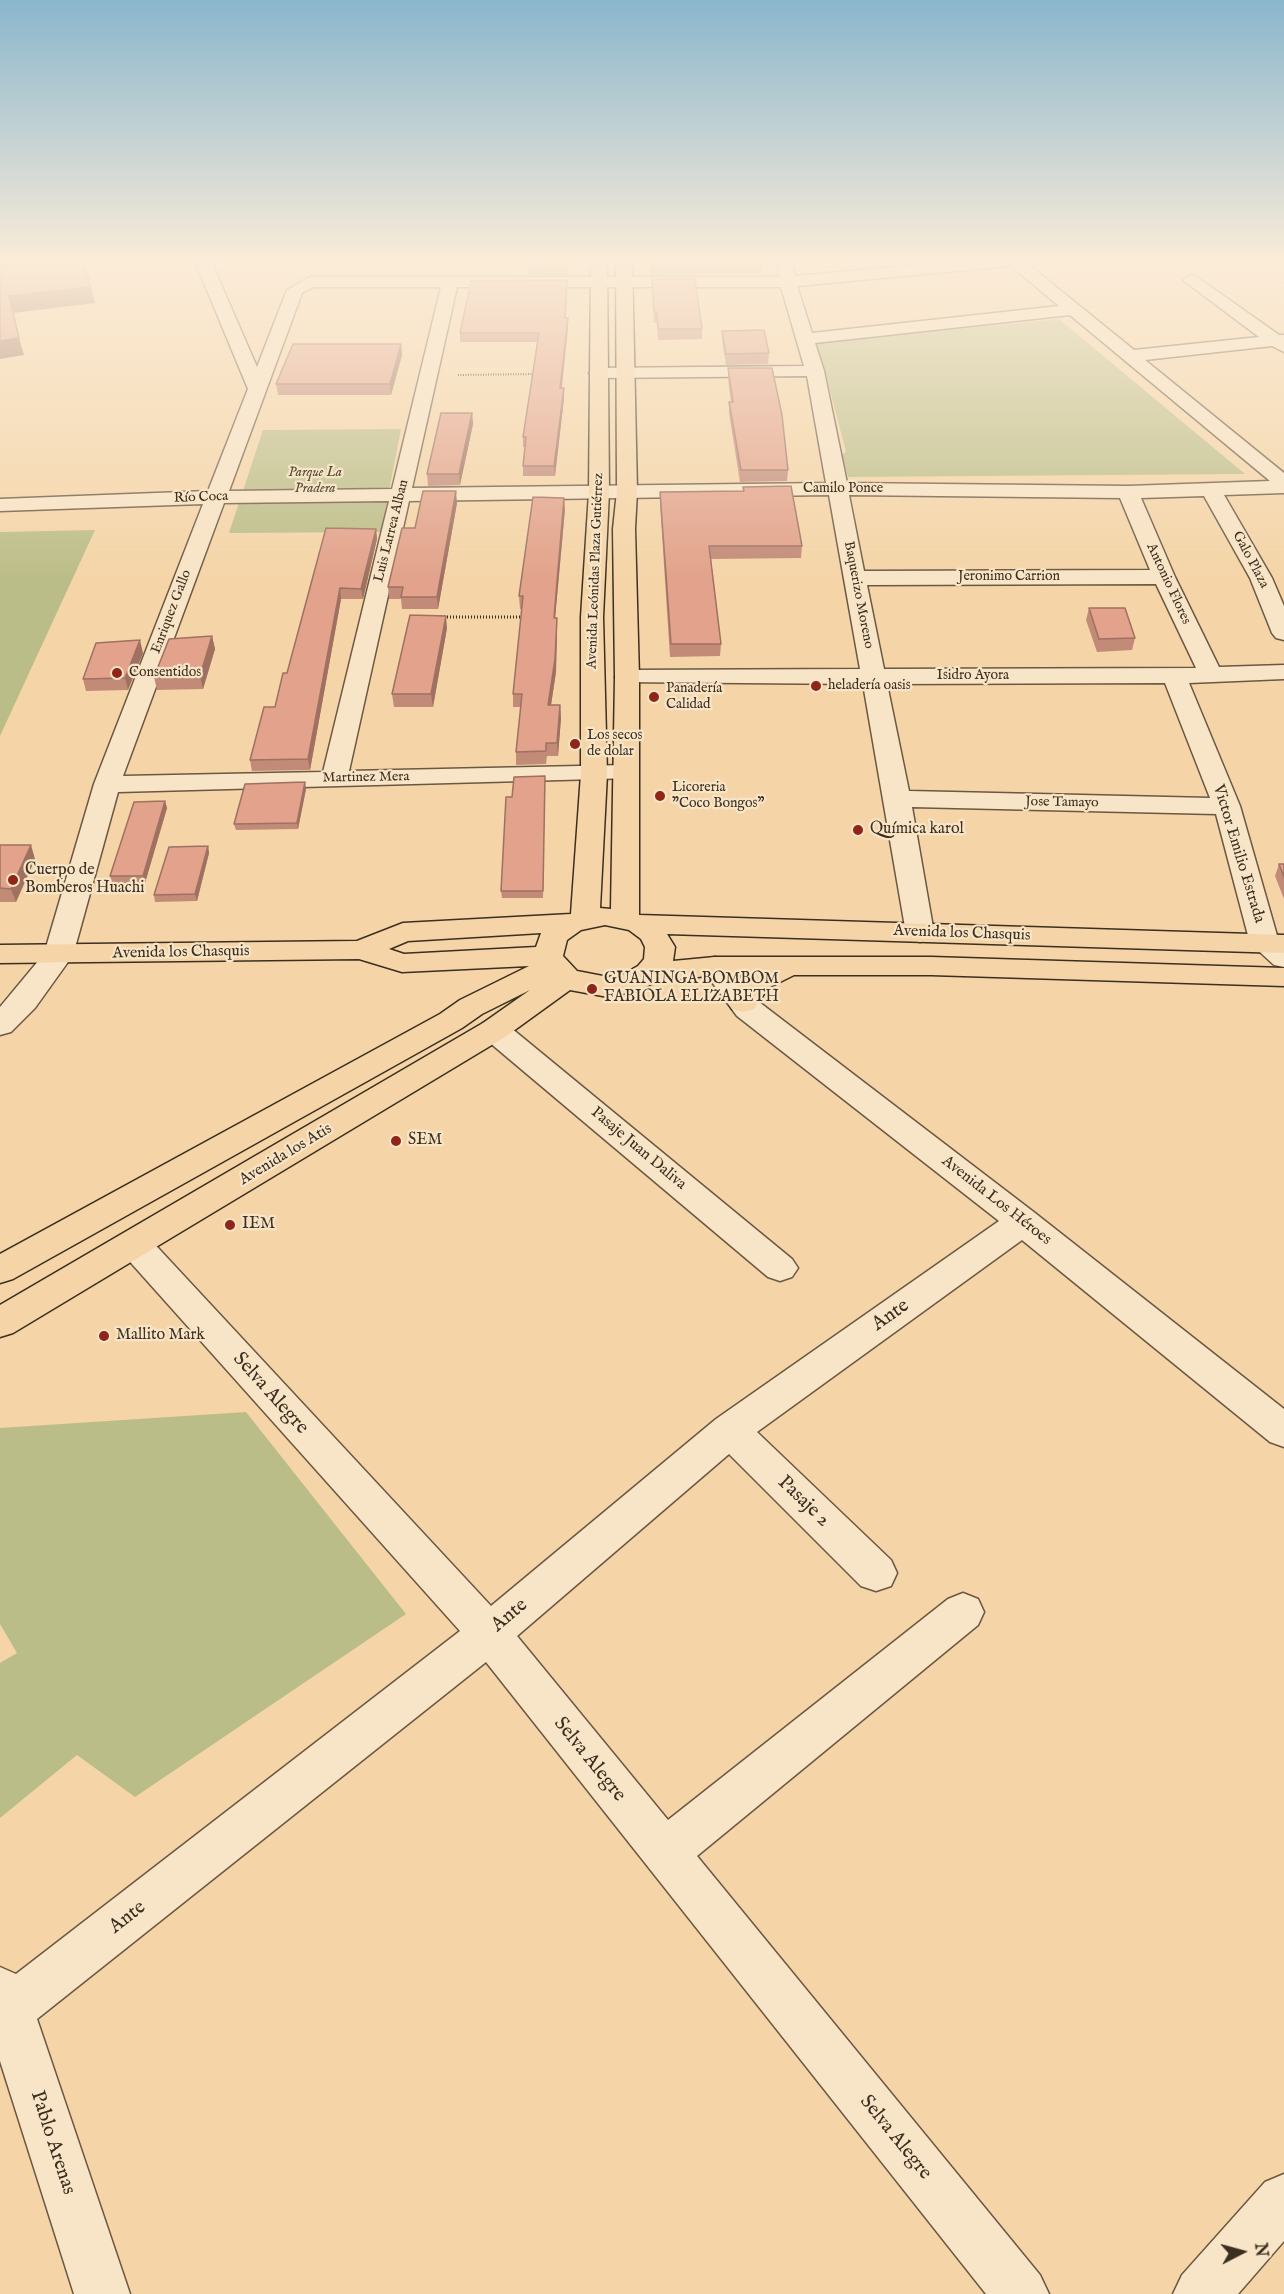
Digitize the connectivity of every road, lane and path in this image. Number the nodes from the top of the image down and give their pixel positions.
1 (247, 366) edge
2 (266, 366) edge
3 (430, 366) edge
4 (598, 366) edge
5 (625, 366) edge
6 (813, 366) edge
7 (1141, 366) edge
8 (815, 371) junction
9 (598, 373) junction
10 (625, 373) junction
11 (428, 375) junction
12 (257, 389) junction
13 (1284, 483) edge
14 (1284, 487) edge
15 (837, 489) junction
16 (1211, 490) junction
17 (599, 492) junction
18 (627, 492) junction
19 (1128, 492) junction
20 (401, 496) junction
21 (215, 497) junction
22 (0, 505) edge
23 (1164, 576) junction
24 (1284, 576) edge
25 (854, 578) junction
26 (1261, 578) junction
27 (372, 617) junction
28 (592, 617) junction
29 (1284, 633) edge
30 (1284, 672) edge
31 (1211, 675) junction
32 (874, 676) junction
33 (1174, 676) junction
34 (627, 677) junction
35 (625, 773) junction
36 (594, 774) junction
37 (334, 779) junction
38 (107, 784) junction
39 (897, 799) junction
40 (1227, 806) junction
41 (579, 921) junction
42 (632, 921) junction
43 (920, 933) junction
44 (1278, 948) edge
45 (361, 950) junction
46 (0, 954) edge
47 (58, 955) junction
48 (452, 962) junction
49 (715, 966) junction
50 (790, 966) junction
51 (556, 967) junction
52 (648, 973) junction
53 (1284, 977) edge
54 (742, 1002) junction
55 (471, 1007) junction
56 (0, 1024) edge
57 (494, 1030) junction
58 (1023, 1222) junction
59 (135, 1245) junction
60 (780, 1268) dead end
61 (0, 1270) edge
62 (0, 1323) edge
63 (730, 1430) junction
64 (1284, 1431) edge
65 (876, 1573) dead end
66 (963, 1612) dead end
67 (489, 1634) junction
68 (664, 1853) junction
69 (3, 2007) edge
70 (1284, 2201) edge
71 (102, 2294) edge
72 (1021, 2294) edge
73 (1201, 2294) edge

1 - 12 street
2 - 12 street, Enriquez Gallo
3 - 11 street, Luis Larrea Alban
4 - 9 main road, Avenida Leónidas Plaza Gutiérrez
5 - 10 main road, Avenida Leónidas Plaza Gutiérrez
6 - 8 street, Baquerizo Moreno
7 - 13 street
8 - 10 street
8 - 15 street, Baquerizo Moreno
9 - 10 street
9 - 11 path
9 - 17 main road, Avenida Leónidas Plaza Gutiérrez
10 - 18 main road, Avenida Leónidas Plaza Gutiérrez
11 - 20 street, Luis Larrea Alban
12 - 21 street, Enriquez Gallo
14 - 16 street, Camilo Ponce
15 - 18 street, Camilo Ponce
15 - 19 street, Camilo Ponce
15 - 25 street, Baquerizo Moreno
16 - 19 street, Camilo Ponce
16 - 26 street, Galo Plaza
17 - 18 street, Camilo Ponce
17 - 20 street, Camilo Ponce
17 - 28 main road, Avenida Leónidas Plaza Gutiérrez
18 - 34 main road, Avenida Leónidas Plaza Gutiérrez
19 - 23 street, Antonio Flores
20 - 21 street, Río Coca
20 - 27 street, Luis Larrea Alban
21 - 22 street, Río Coca
21 - 38 street, Enriquez Gallo
23 - 25 street, Jeronimo Carrion
23 - 31 street, Antonio Flores
24 - 26 street
25 - 32 street, Baquerizo Moreno
26 - 29 street, Galo Plaza
27 - 28 path
27 - 37 street, Luis Larrea Alban
28 - 36 main road, Avenida Leónidas Plaza Gutiérrez
30 - 31 street, Isidro Ayora
31 - 33 street, Isidro Ayora
32 - 33 street, Isidro Ayora
32 - 34 street, Isidro Ayora
32 - 39 street, Baquerizo Moreno
33 - 40 street, Victor Emilio Estrada
34 - 35 main road, Avenida Leónidas Plaza Gutiérrez
35 - 36 street, Martinez Mera
35 - 42 main road, Avenida Leónidas Plaza Gutiérrez
36 - 37 street, Martinez Mera
36 - 41 main road, Avenida Leónidas Plaza Gutiérrez
37 - 38 street, Martinez Mera
38 - 47 street, Enriquez Gallo
39 - 40 street, Jose Tamayo
39 - 43 street, Baquerizo Moreno
40 - 44 street, Victor Emilio Estrada
41 - 42 main road
41 - 45 main road, Avenida los Chasquis
41 - 51 main road
42 - 43 main road, Avenida los Chasquis
42 - 52 main road
43 - 44 main road, Avenida los Chasquis
45 - 47 main road, Avenida los Chasquis
45 - 48 main road, Avenida los Chasquis
46 - 47 main road, Avenida los Chasquis
47 - 56 street, Enriquez Gallo
48 - 51 main road, Avenida los Chasquis
48 - 55 main road
49 - 50 main road, Avenida los Chasquis
49 - 52 main road, Avenida los Chasquis
49 - 54 street, Avenida Los Héroes
50 - 53 main road, Avenida los Chasquis
50 - 54 main road
51 - 52 main road
51 - 55 main road
51 - 57 main road, Avenida los Atis
54 - 58 street, Avenida Los Héroes
55 - 61 main road
57 - 59 main road, Avenida los Atis
57 - 60 street, Pasaje Juan Daliva
58 - 63 street, Ante
58 - 64 street, Avenida Los Héroes
59 - 62 main road, Avenida los Atis
59 - 67 street, Selva Alegre
63 - 65 street, Pasaje 2
63 - 67 street, Ante
66 - 68 street
67 - 68 street, Selva Alegre
67 - 69 street, Ante
68 - 72 street, Selva Alegre
69 - 71 street, Pablo Arenas
70 - 73 street

